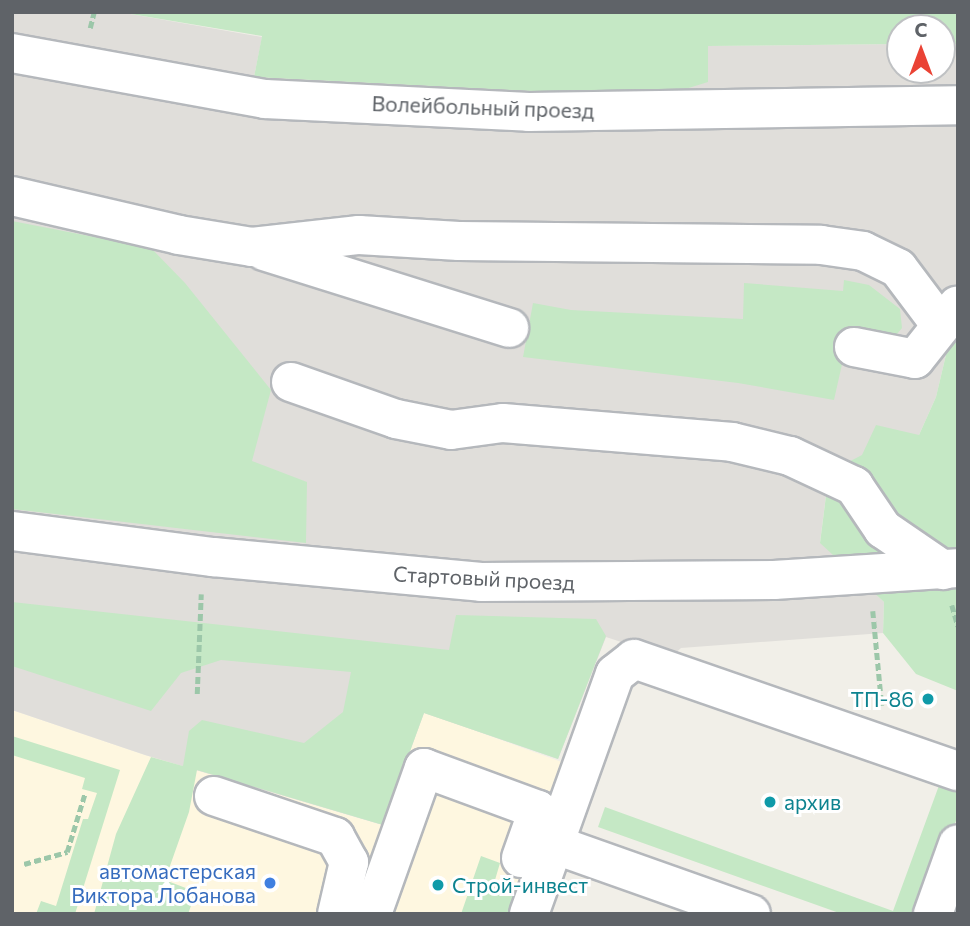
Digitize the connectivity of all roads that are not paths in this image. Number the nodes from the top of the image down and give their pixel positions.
1 (12, 53) edge
2 (958, 105) edge
3 (12, 196) edge
4 (425, 239) junction
5 (252, 247) junction
6 (416, 300) junction
7 (949, 315) edge
8 (509, 328) dead end
9 (854, 347) dead end
10 (291, 382) dead end
11 (12, 531) edge
12 (951, 569) edge
13 (958, 771) edge
14 (214, 796) dead end
15 (553, 844) junction
16 (958, 844) edge
17 (521, 897) edge
18 (337, 914) edge
19 (372, 914) edge
20 (751, 914) edge
21 (933, 914) edge

1 - 2 lane, Волейбольный проезд
3 - 5 lane
4 - 5 lane
4 - 6 lane
4 - 7 lane
5 - 6 lane
6 - 8 lane
7 - 9 lane
10 - 12 lane
11 - 12 lane, Стартовый проезд
13 - 15 lane
14 - 18 lane
15 - 17 lane
15 - 20 lane
16 - 21 lane
17 - 19 lane

